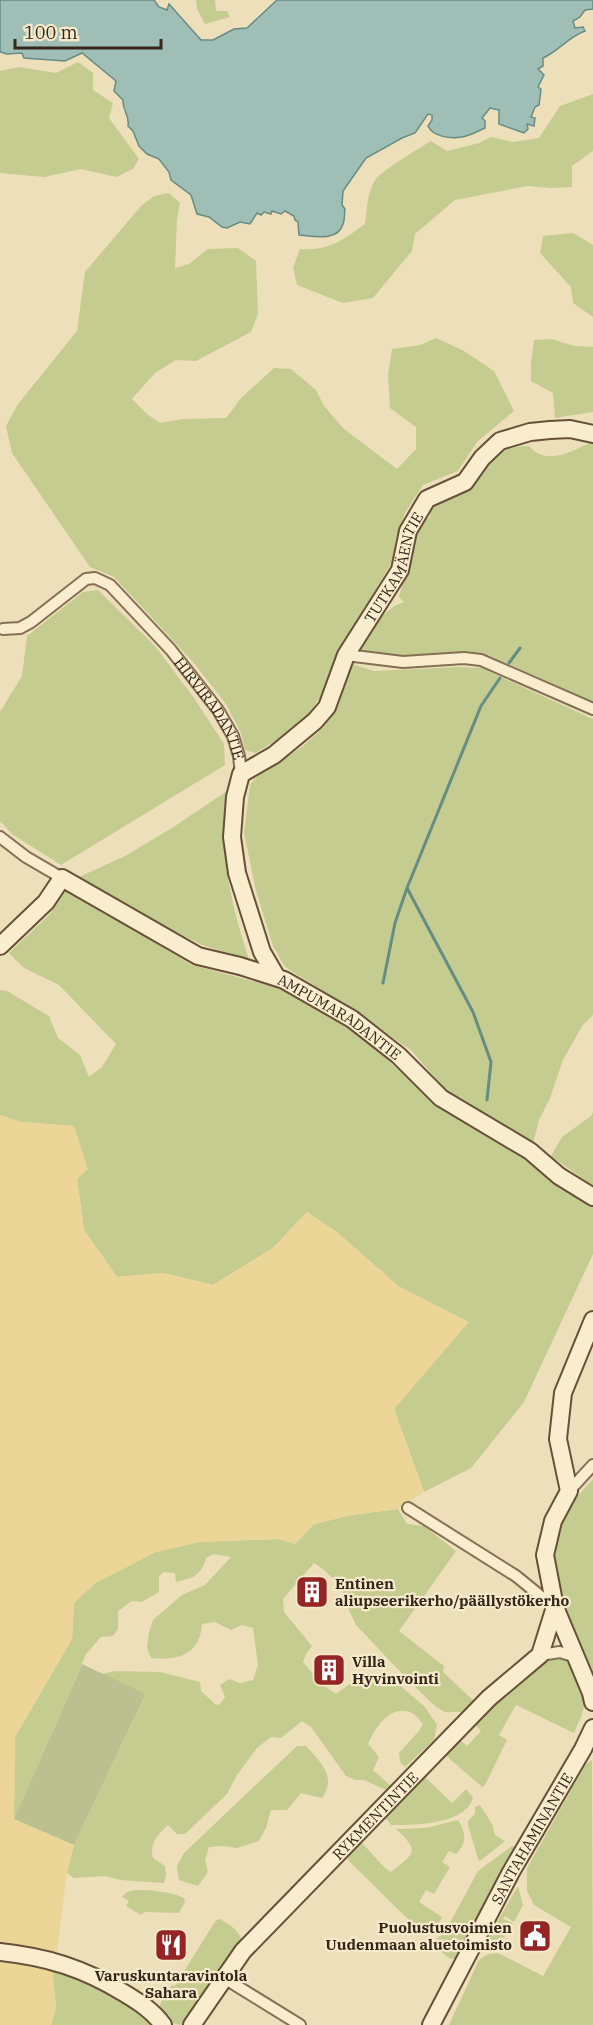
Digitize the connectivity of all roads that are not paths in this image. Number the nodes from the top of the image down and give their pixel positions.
1 (593, 434) edge
2 (3, 629) dead end
3 (346, 655) junction
4 (593, 709) edge
5 (241, 774) junction
6 (0, 837) edge
7 (62, 878) junction
8 (0, 946) edge
9 (276, 976) junction
10 (593, 1197) edge
11 (593, 1320) edge
12 (593, 1465) edge
13 (569, 1491) junction
14 (408, 1508) dead end
15 (555, 1607) junction
16 (540, 1655) junction
17 (576, 1657) junction
18 (593, 1702) edge
19 (593, 1728) edge
20 (590, 1748) edge
21 (0, 1952) edge
22 (224, 1978) junction
23 (164, 2025) edge
24 (192, 2025) edge
25 (300, 2025) edge
26 (431, 2025) edge

1 - 3 street, TUTKAMÄENTIE
2 - 5 street, HIRVIRADANTIE
3 - 4 street
3 - 5 street, TUTKAMÄENTIE
5 - 9 street, HIRVIRADANTIE
6 - 7 street
7 - 8 street
7 - 9 street, AMPUMARADANTIE
9 - 10 street, AMPUMARADANTIE
11 - 13 street
12 - 13 street
13 - 15 street
14 - 15 street
15 - 16 street
15 - 17 street
16 - 17 street
16 - 22 street, RYKMENTINTIE
17 - 18 street
19 - 20 street, SANTAHAMINANTIE
20 - 26 street, SANTAHAMINANTIE
21 - 23 street
22 - 24 street, RYKMENTINTIE
22 - 25 street

